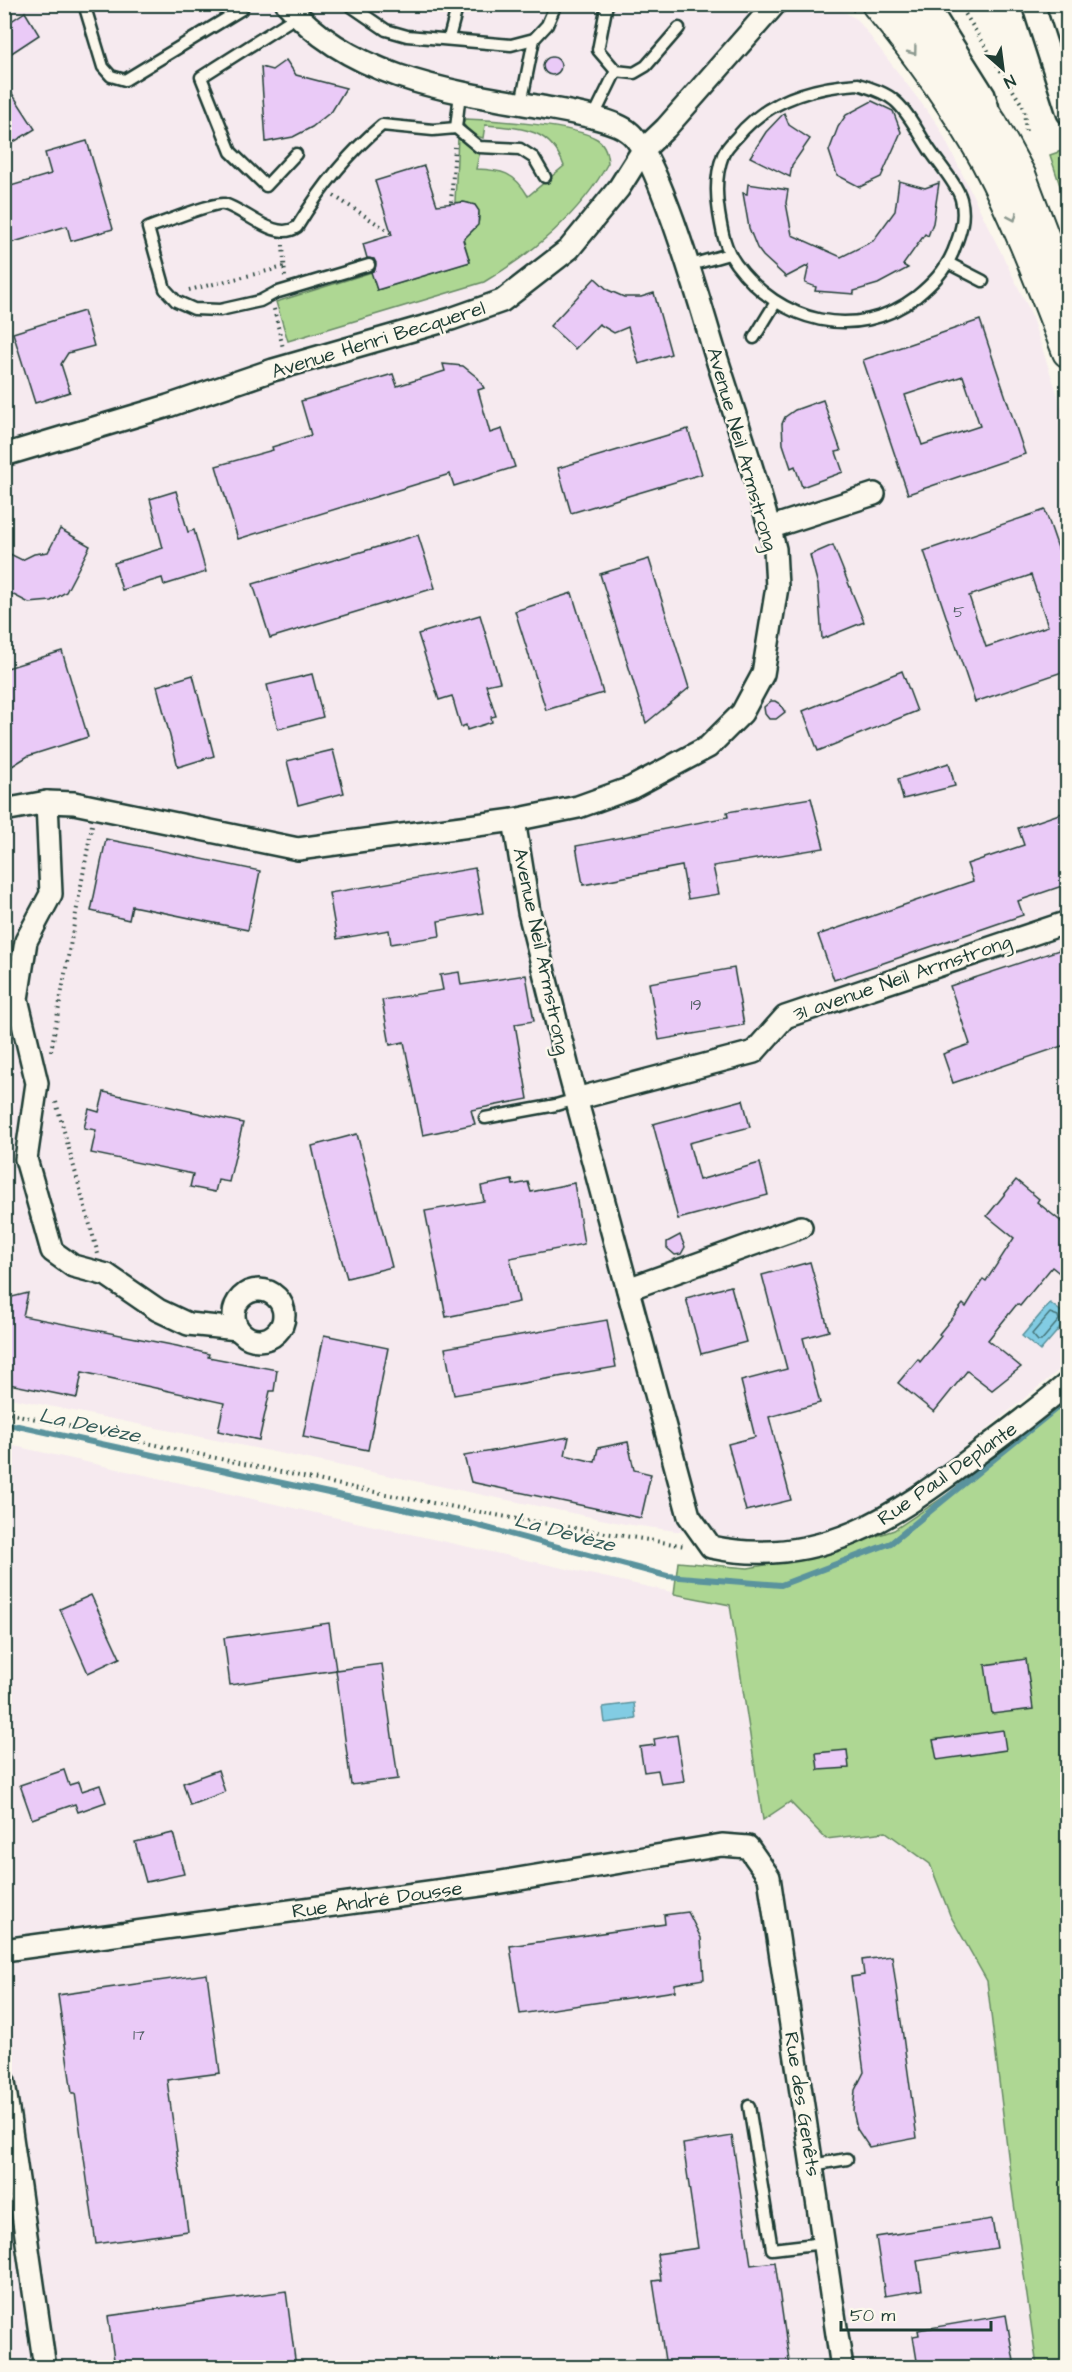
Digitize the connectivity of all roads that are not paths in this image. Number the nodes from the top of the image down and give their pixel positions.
1 (84, 4) edge
2 (348, 4) edge
3 (458, 4) edge
4 (556, 4) edge
5 (608, 4) edge
6 (775, 4) edge
7 (909, 4) edge
8 (933, 4) edge
9 (1033, 4) edge
10 (869, 8) edge
11 (242, 9) dead end
12 (292, 10) edge
13 (678, 28) dead end
14 (449, 38) junction
15 (534, 39) junction
16 (616, 71) junction
17 (460, 93) junction
18 (521, 104) junction
19 (1068, 113) edge
20 (592, 118) junction
21 (456, 128) junction
22 (1003, 144) junction
23 (643, 150) junction
24 (296, 154) dead end
25 (545, 177) dead end
26 (729, 254) junction
27 (948, 263) junction
28 (369, 265) dead end
29 (687, 266) junction
30 (983, 281) dead end
31 (1068, 298) edge
32 (776, 302) junction
33 (754, 338) dead end
34 (1068, 352) edge
35 (4, 455) edge
36 (874, 494) dead end
37 (769, 528) junction
38 (47, 802) junction
39 (4, 810) edge
40 (514, 820) junction
41 (1068, 921) edge
42 (576, 1099) junction
43 (485, 1118) dead end
44 (801, 1227) dead end
45 (628, 1289) junction
46 (238, 1329) dead end
47 (1068, 1383) edge
48 (711, 1547) joint
49 (748, 1847) joint
50 (4, 1950) edge
51 (4, 2082) edge
52 (749, 2106) dead end
53 (847, 2159) dead end
54 (812, 2165) junction
55 (824, 2243) junction
56 (45, 2367) edge
57 (842, 2367) edge

1 - 11 lane
2 - 14 lane
3 - 14 lane
4 - 15 lane
5 - 16 lane
6 - 23 street, Avenue Henri Becquerel
7 - 22 main road
8 - 22 lane
9 - 19 street
10 -> 34 main road
12 - 17 street
12 - 24 lane
13 - 16 lane
14 - 15 lane
15 - 18 lane
16 - 20 lane
17 - 18 street
17 - 21 lane
18 - 20 street
20 - 23 street
21 - 25 lane
21 - 28 lane
22 - 31 main road
23 - 29 street, Avenue Neil Armstrong
23 - 35 street, Avenue Henri Becquerel
26 - 27 lane
26 - 29 lane
26 - 32 lane
27 - 30 lane
27 - 32 lane
29 - 37 street, Avenue Neil Armstrong
32 - 33 lane
36 - 37 street
37 - 40 street, Avenue Neil Armstrong
38 - 39 street
38 - 40 street
38 - 46 street
40 - 42 street, Avenue Neil Armstrong
41 - 42 street, 31 avenue Neil Armstrong
42 - 43 lane
42 - 45 street, Avenue Neil Armstrong
44 - 45 street
45 - 48 street, Avenue Neil Armstrong
47 - 48 street, Rue Paul Deplante
49 - 50 street, Rue André Dousse
49 - 54 street, Rue des Genêts
51 - 56 street
52 - 55 lane
53 - 54 lane
54 - 55 street, Rue des Genêts
55 - 57 street, Rue des Genêts

